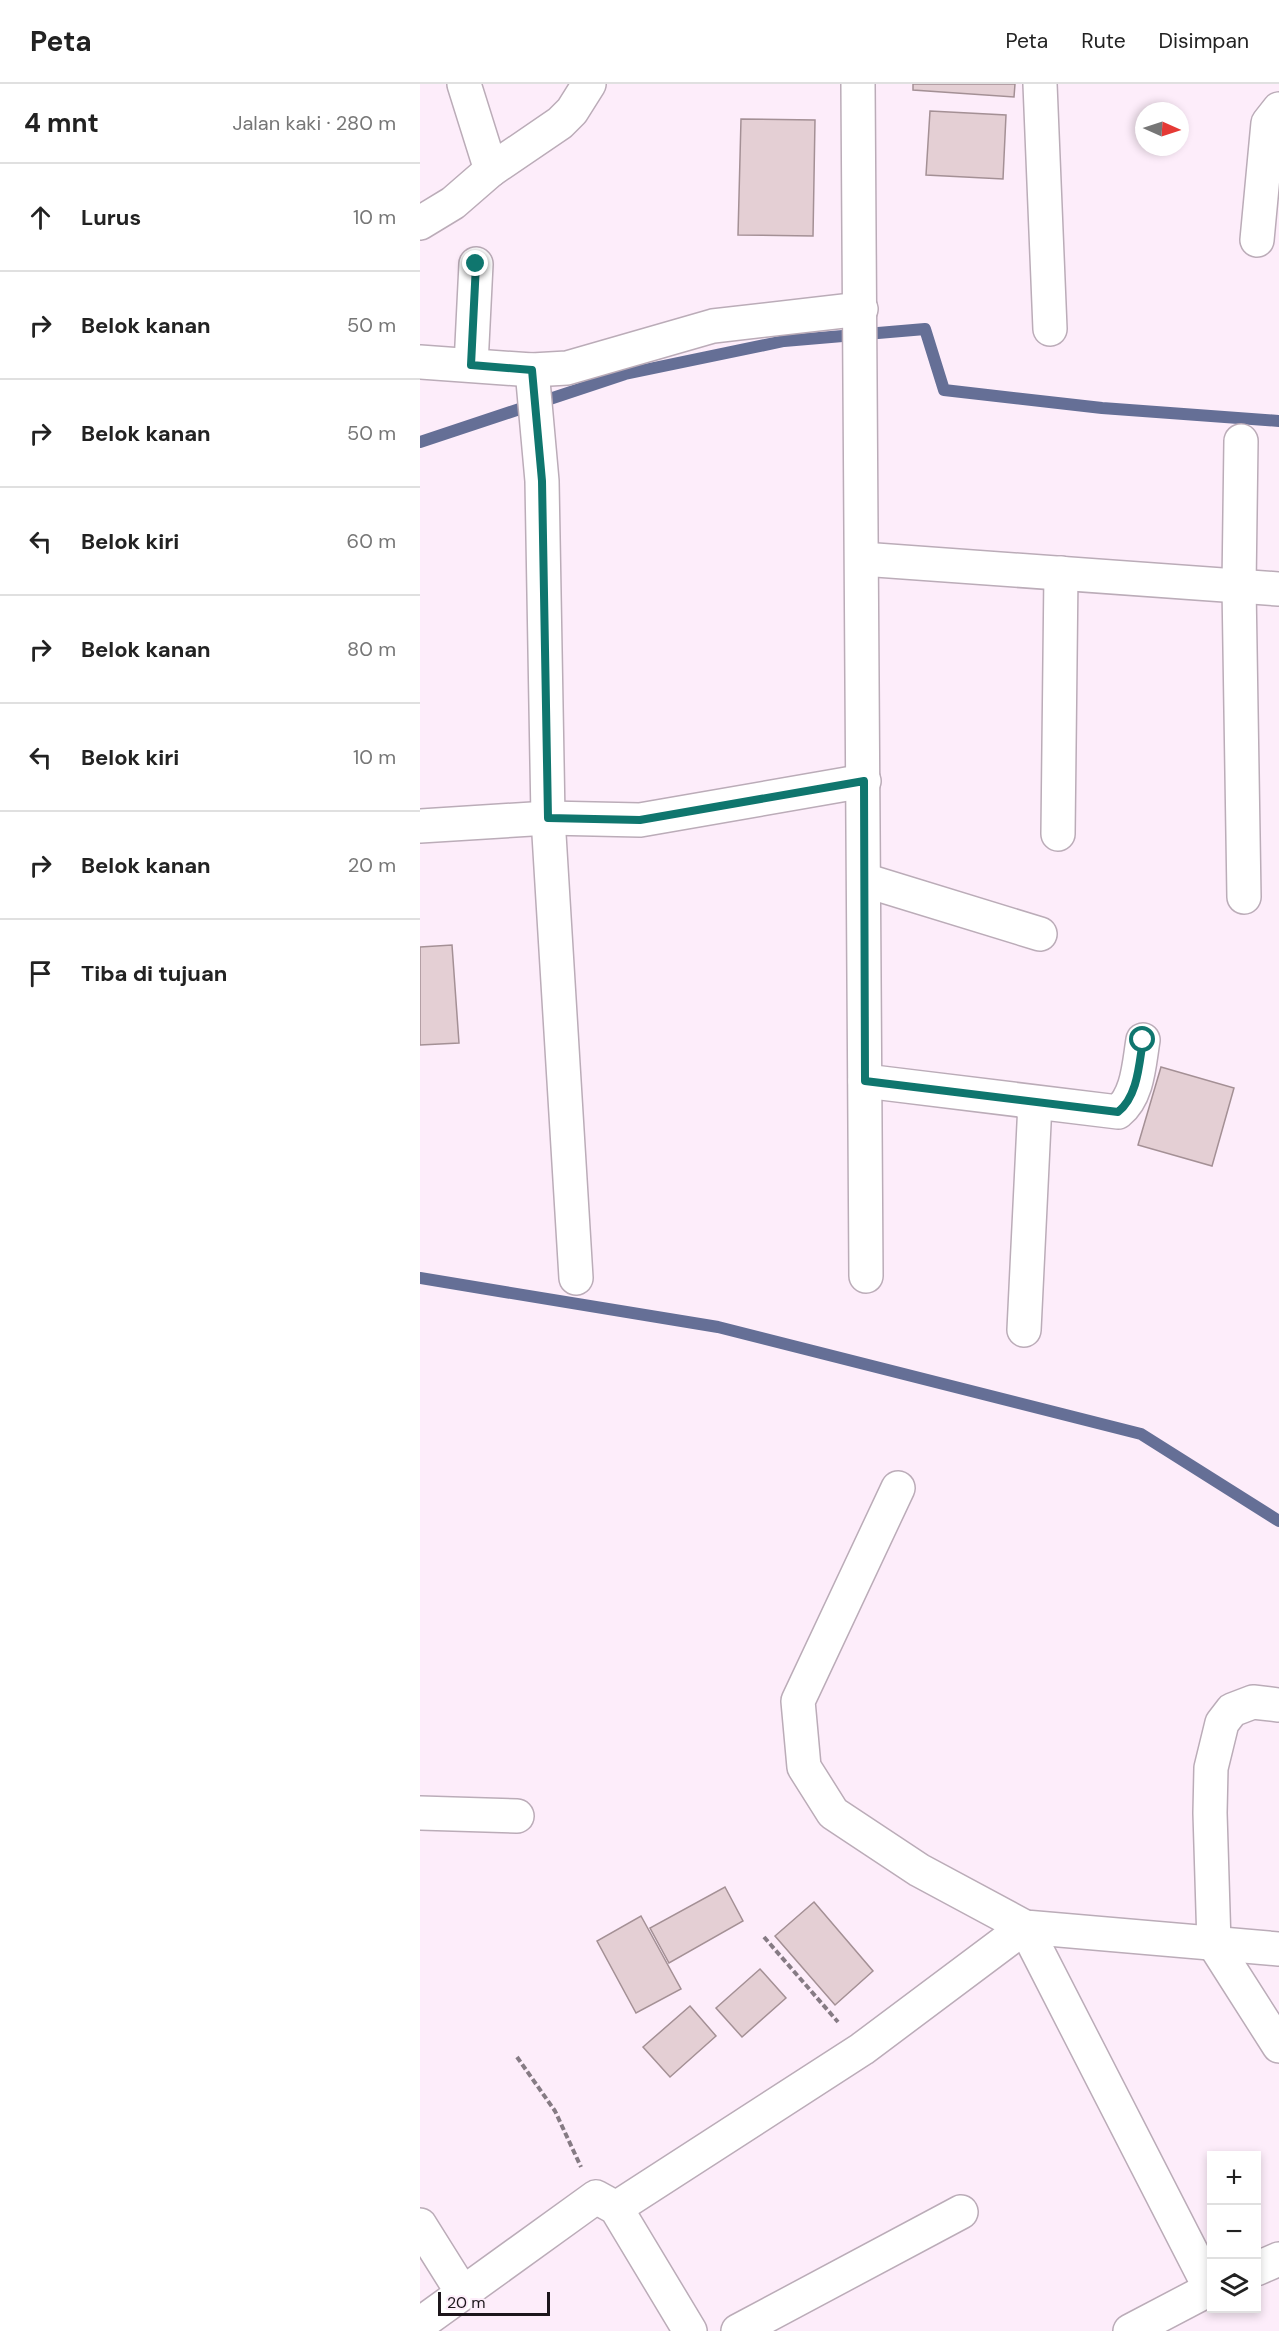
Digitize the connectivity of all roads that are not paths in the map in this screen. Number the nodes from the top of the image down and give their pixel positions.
1 (464, 84) edge
2 (589, 84) edge
3 (858, 84) edge
4 (1040, 84) edge
5 (1279, 109) edge
6 (491, 170) junction
7 (420, 224) edge
8 (1257, 240) dead end
9 (476, 264) dead end
10 (861, 314) junction
11 (1050, 329) dead end
12 (420, 363) edge
13 (471, 365) junction
14 (533, 382) junction
15 (1241, 441) dead end
16 (862, 559) junction
17 (1061, 573) junction
18 (1239, 586) junction
19 (1279, 589) edge
20 (864, 781) junction
21 (548, 818) junction
22 (420, 826) edge
23 (1058, 834) dead end
24 (864, 880) junction
25 (1244, 897) dead end
26 (1040, 934) dead end
27 (1143, 1040) dead end
28 (865, 1081) junction
29 (1035, 1103) junction
30 (866, 1276) dead end
31 (576, 1278) dead end
32 (1024, 1330) dead end
33 (898, 1488) dead end
34 (1279, 1705) edge
35 (420, 1812) edge
36 (517, 1816) dead end
37 (1025, 1927) junction
38 (1214, 1944) junction
39 (1279, 1949) edge
40 (1279, 2046) edge
41 (605, 2203) junction
42 (961, 2211) dead end
43 (420, 2225) edge
44 (1279, 2259) edge
45 (1261, 2267) edge
46 (1207, 2280) edge
47 (1207, 2290) edge
48 (462, 2292) junction
49 (420, 2324) edge
50 (690, 2331) edge
51 (738, 2331) edge
52 (1130, 2331) edge

1 - 6 street
2 - 6 street
3 - 10 street
4 - 11 street
5 - 8 street
6 - 7 street
9 - 13 street
10 - 14 street
10 - 16 street
12 - 13 street
13 - 14 street
14 - 21 street
15 - 18 street
16 - 17 street
16 - 20 street
17 - 18 street
17 - 23 street
18 - 19 street
18 - 25 street
20 - 21 street
20 - 24 street
21 - 22 street
21 - 31 street
24 - 26 street
24 - 28 street
27 - 29 street
28 - 29 street
28 - 30 street
29 - 32 street
33 - 37 street
34 - 38 street
35 - 36 street
37 - 38 street
37 - 41 street
37 - 46 street
38 - 39 street
38 - 40 street
41 - 48 street
41 - 50 street
42 - 51 street
43 - 48 street
44 - 45 street
47 - 52 street
48 - 49 street

